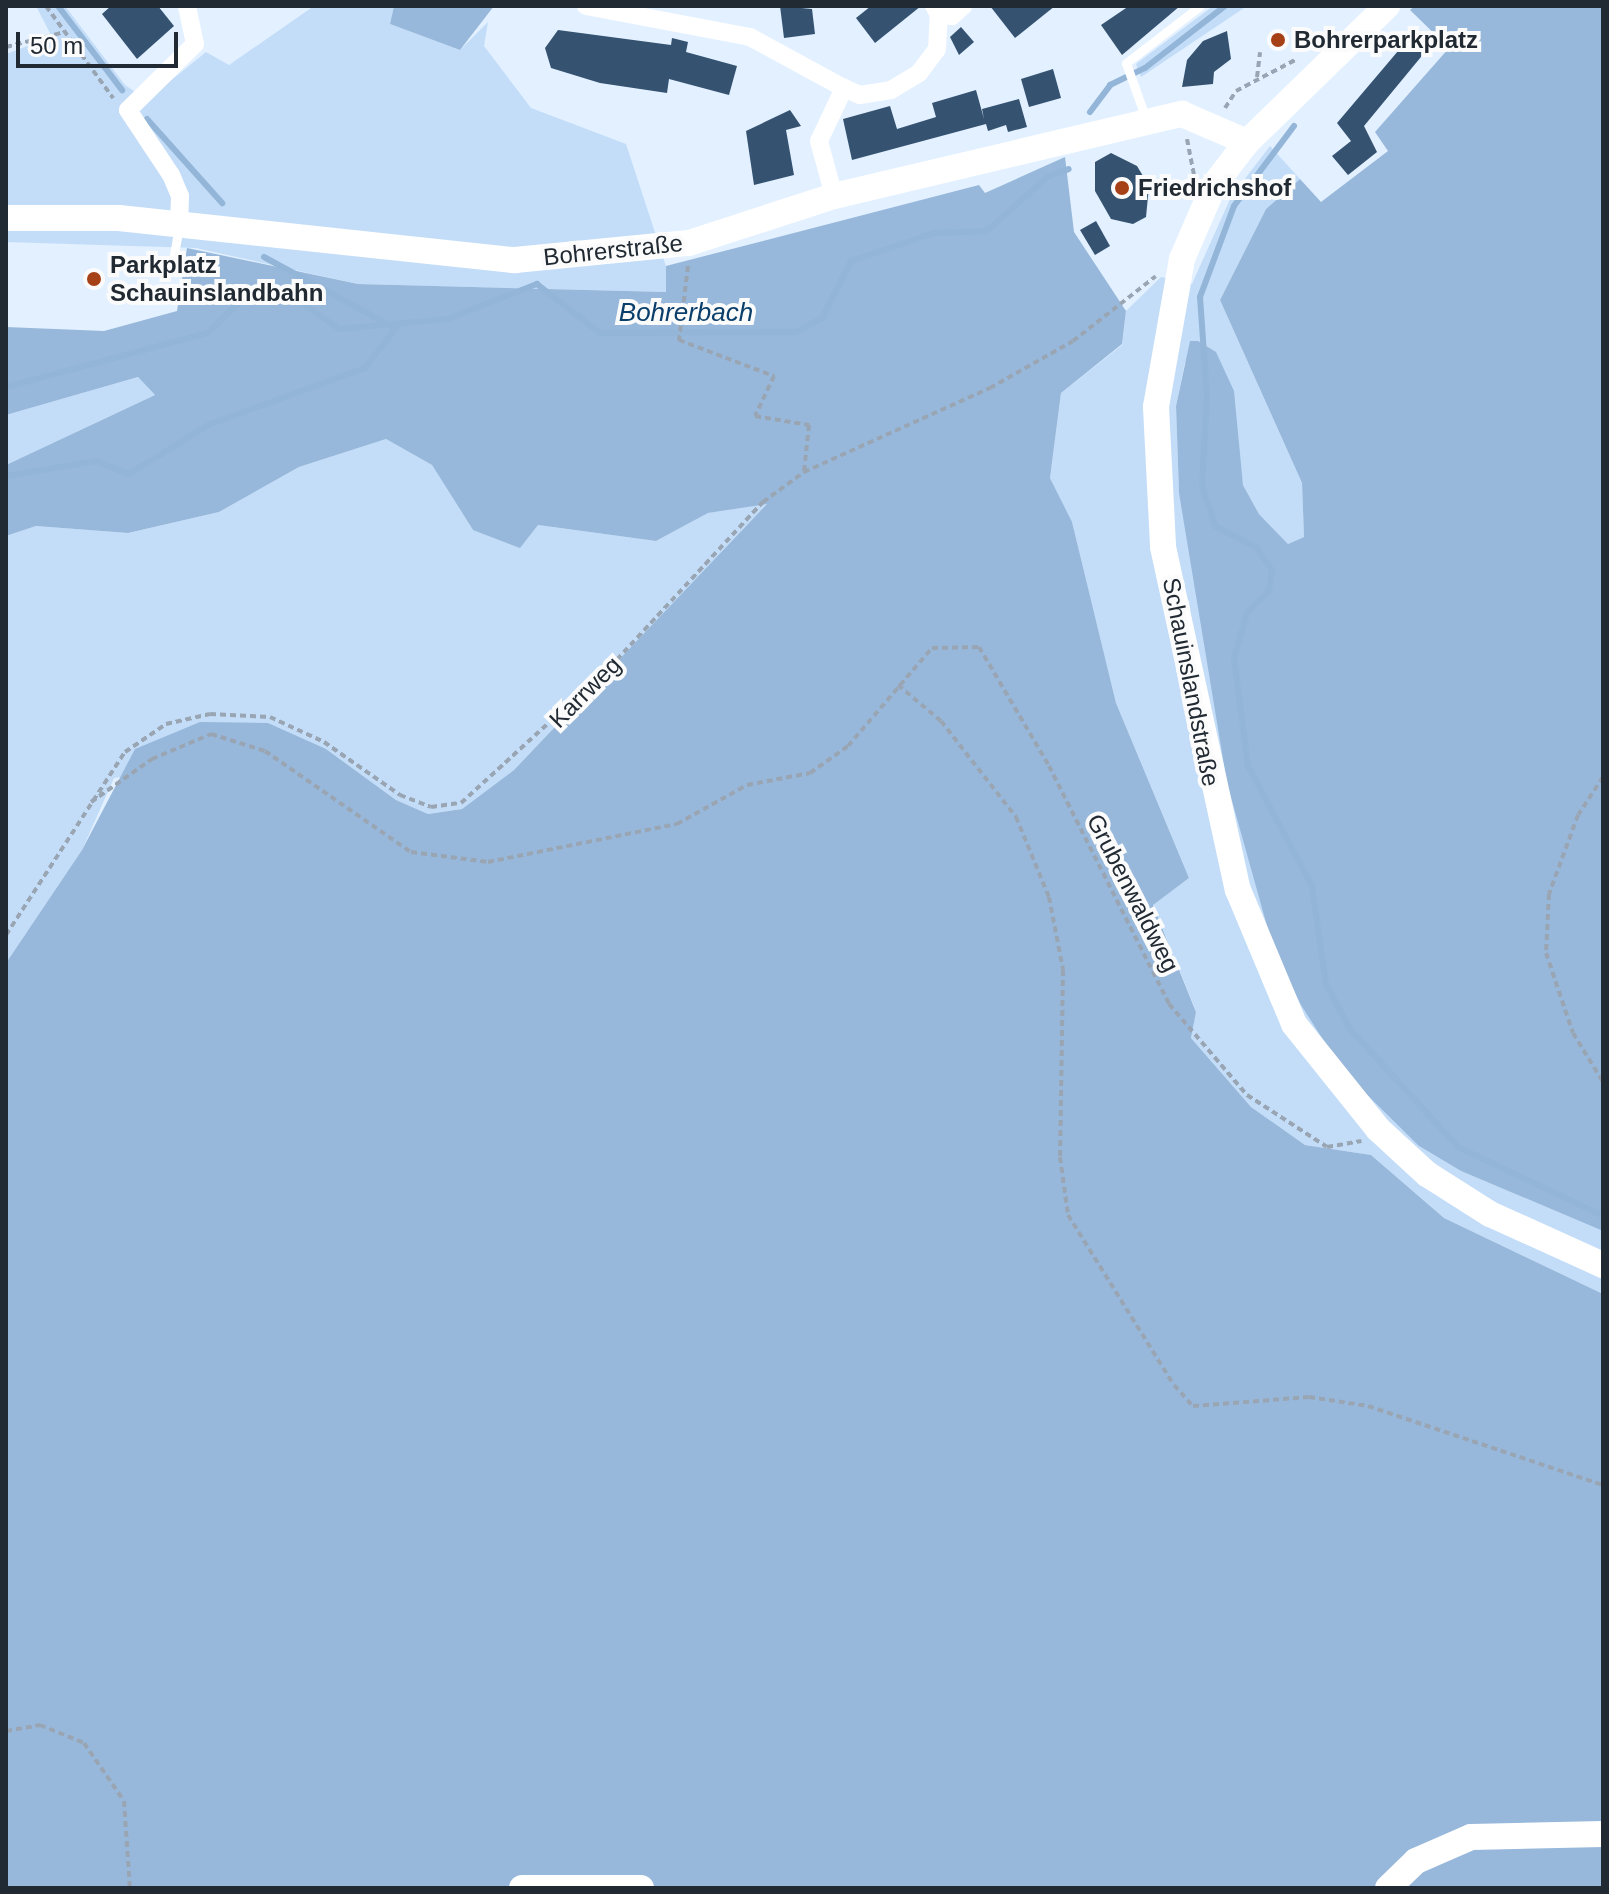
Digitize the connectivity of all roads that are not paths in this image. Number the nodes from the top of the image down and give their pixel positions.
1 (187, 6) edge
2 (586, 6) edge
3 (963, 6) edge
4 (1200, 6) edge
5 (1387, 6) edge
6 (937, 11) edge
7 (844, 88) junction
8 (1146, 120) junction
9 (1247, 142) junction
10 (834, 196) junction
11 (6, 218) edge
12 (179, 225) junction
13 (172, 266) dead end
14 (1603, 1265) edge
15 (1603, 1834) edge
16 (522, 1888) edge
17 (641, 1888) edge
18 (1388, 1888) edge

1 - 12 street
2 - 7 street
3 - 6 street
4 - 8 lane
5 - 9 main road, Schauinslandstraße
6 - 7 street
7 - 10 street
8 - 9 main road, Bohrerstraße
8 - 10 main road, Bohrerstraße
9 - 14 main road, Schauinslandstraße
10 - 12 main road, Bohrerstraße
11 - 12 main road, Bohrerstraße
12 - 13 lane
15 - 18 main road
16 - 17 main road

